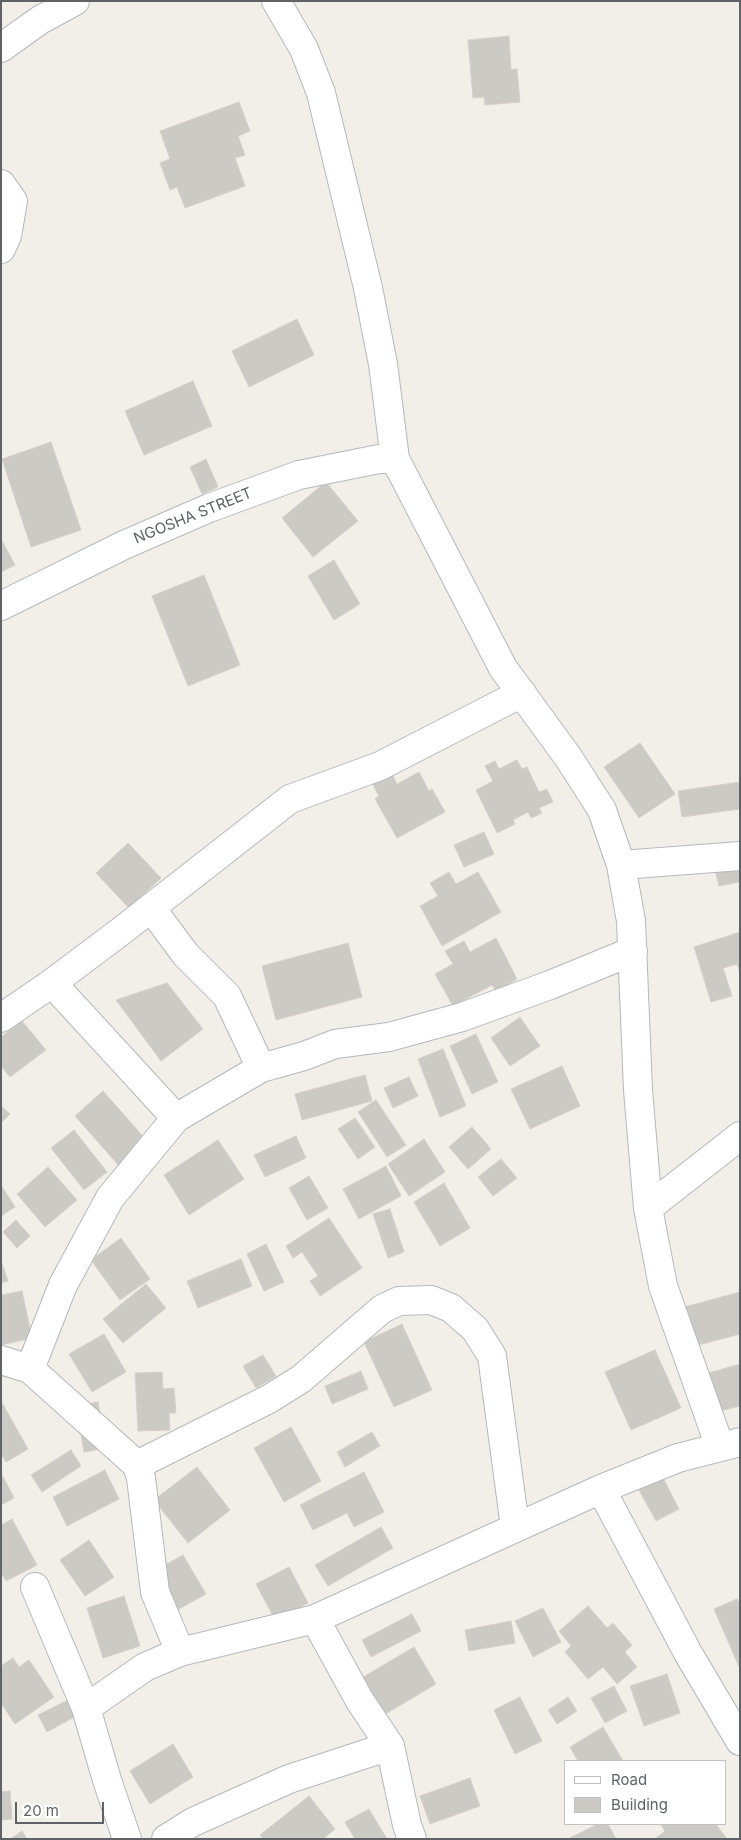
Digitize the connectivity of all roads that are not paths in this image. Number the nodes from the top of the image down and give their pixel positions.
1 (75, 1) edge
2 (276, 1) edge
3 (1, 48) edge
4 (1, 184) edge
5 (1, 250) edge
6 (395, 459) junction
7 (1, 606) edge
8 (522, 693) junction
9 (740, 856) edge
10 (621, 865) junction
11 (151, 908) junction
12 (633, 951) junction
13 (52, 982) junction
14 (1, 1018) edge
15 (261, 1068) junction
16 (176, 1118) junction
17 (740, 1136) edge
18 (648, 1208) junction
19 (1, 1360) edge
20 (30, 1369) junction
21 (730, 1445) edge
22 (137, 1465) junction
23 (602, 1489) junction
24 (515, 1527) junction
25 (35, 1587) dead end
26 (315, 1619) junction
27 (180, 1652) junction
28 (86, 1708) junction
29 (740, 1741) edge
30 (390, 1746) junction
31 (127, 1839) edge
32 (166, 1839) edge
33 (412, 1839) edge

1 - 3 street
2 - 6 street
4 - 5 street
6 - 7 street, NGOSHA STREET
6 - 8 street
8 - 10 street
8 - 11 street
9 - 10 street
10 - 12 street
11 - 13 street
11 - 15 street
12 - 15 street
12 - 18 street
13 - 14 street
13 - 16 street
15 - 16 street
16 - 20 street
17 - 18 street
18 - 21 street
19 - 20 street
20 - 22 street
21 - 23 street
22 - 24 street
22 - 27 street
23 - 24 street
23 - 29 street
24 - 26 street
25 - 28 street
26 - 27 street
26 - 30 street
27 - 28 street
28 - 31 street
30 - 32 street
30 - 33 street

